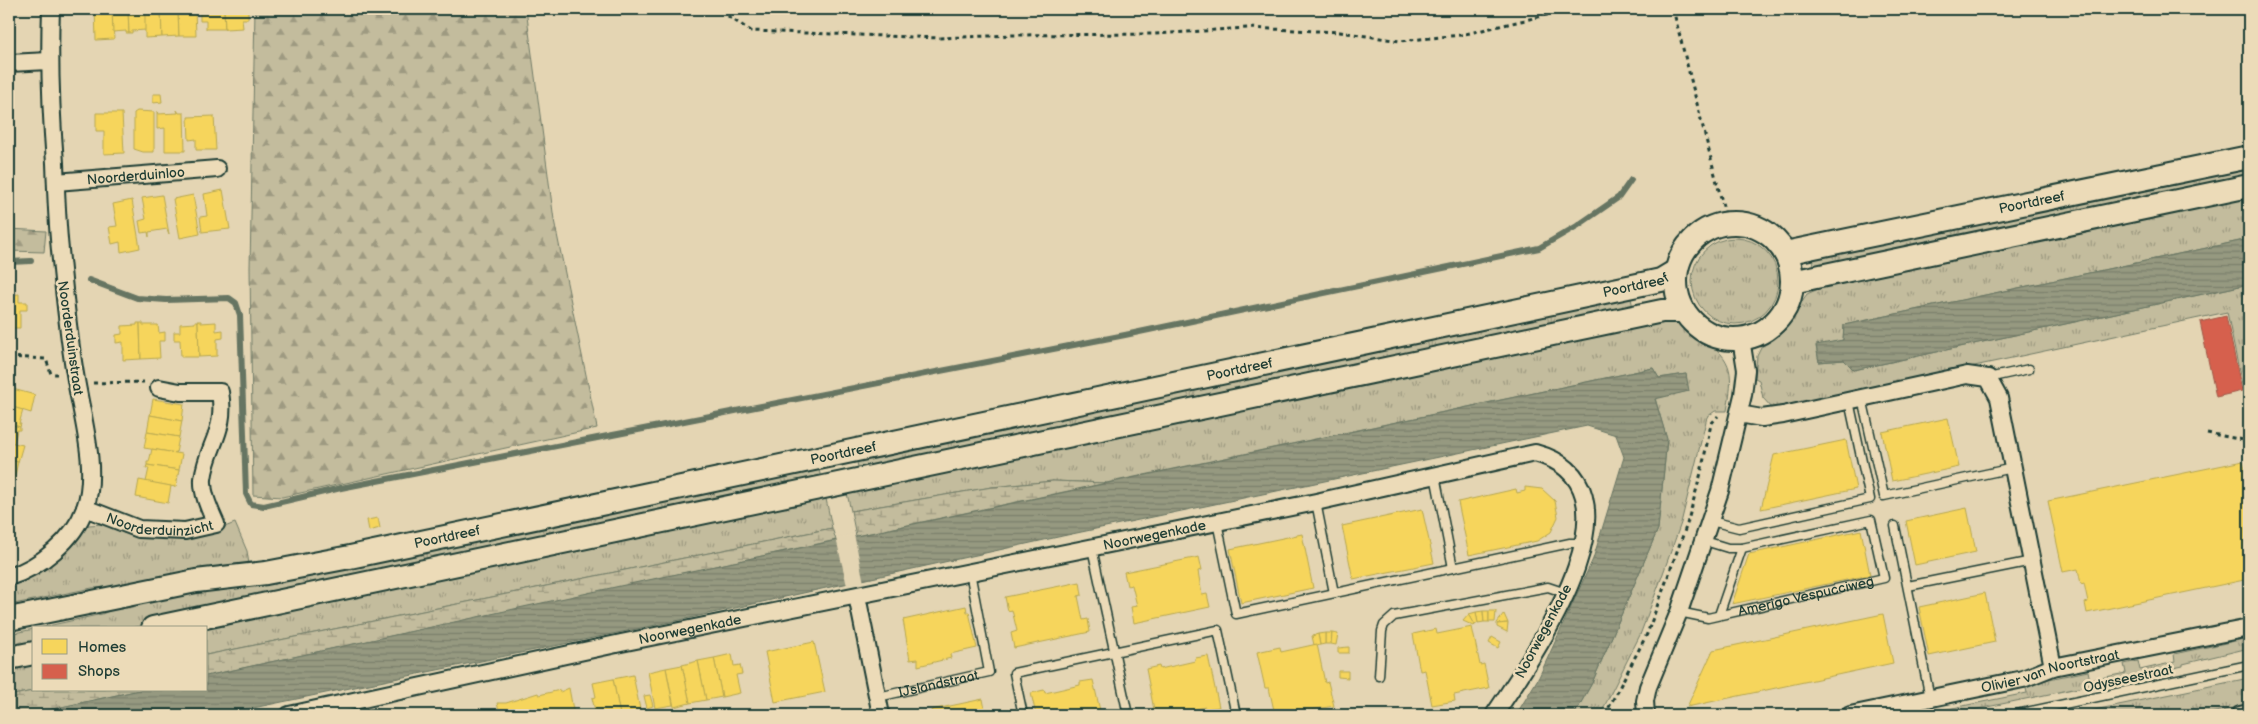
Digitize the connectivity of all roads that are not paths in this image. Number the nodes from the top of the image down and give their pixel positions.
1 (51, 9) edge
2 (48, 61) junction
3 (9, 63) edge
4 (2249, 156) edge
5 (217, 169) dead end
6 (56, 182) junction
7 (2249, 186) edge
8 (1785, 253) junction
9 (1676, 272) junction
10 (1792, 282) junction
11 (1683, 311) junction
12 (1742, 339) junction
13 (2029, 369) dead end
14 (1988, 378) junction
15 (159, 388) road end
16 (1856, 400) junction
17 (1738, 414) junction
18 (2013, 468) junction
19 (1434, 475) junction
20 (1316, 502) junction
21 (86, 508) junction
22 (1711, 521) junction
23 (1217, 522) junction
24 (1895, 526) dead end
25 (1705, 541) junction
26 (1583, 543) junction
27 (1092, 548) junction
28 (1742, 548) junction
29 (2032, 561) junction
30 (1453, 568) junction
31 (970, 572) junction
32 (9, 576) edge
33 (1908, 586) junction
34 (1334, 593) junction
35 (1566, 593) junction
36 (856, 596) junction
37 (1679, 612) junction
38 (1719, 615) junction
39 (9, 619) edge
40 (162, 626) edge
41 (2249, 628) edge
42 (1115, 652) junction
43 (32, 653) edge
44 (9, 658) edge
45 (2249, 666) edge
46 (2053, 667) junction
47 (1379, 676) dead end
48 (878, 697) junction
49 (1930, 698) junction
50 (360, 708) edge
51 (312, 713) edge
52 (2249, 713) edge
53 (289, 715) edge
54 (881, 715) edge
55 (1023, 715) edge
56 (1128, 715) edge
57 (1236, 715) edge
58 (1494, 715) edge
59 (1646, 715) edge
60 (1850, 715) edge
61 (2012, 715) edge
62 (2240, 715) edge

1 - 2 street, Noorderduinstraat
2 - 3 street
2 - 6 street, Noorderduinstraat
4 - 8 main road, Poortdreef
5 - 6 street, Noorderduinloo
6 - 21 street, Noorderduinstraat
7 - 10 main road
8 - 9 main road
8 - 10 main road
9 - 11 main road
9 - 39 main road, Poortdreef
10 - 12 main road
11 - 12 main road
11 - 40 main road, Poortdreef
12 - 17 street
13 - 14 lane
14 - 16 street
14 - 18 street
15 - 21 street, Noorderduinzicht
16 - 17 street
16 - 18 lane
16 - 22 lane
17 - 22 street
18 - 29 street
19 - 20 street, Noorwegenkade
19 - 26 street, Noorwegenkade
19 - 30 lane
20 - 23 street, Noorwegenkade
20 - 34 lane
21 - 32 street, Noorderduinstraat
22 - 25 street
23 - 27 street, Noorwegenkade
23 - 34 lane, Noorwegenkade
24 - 33 lane
25 - 28 lane, Amerigo Vespucciweg
25 - 37 street
26 - 30 lane, Noorwegenkade
26 - 35 street, Noorwegenkade
27 - 31 street, Noorwegenkade
27 - 42 lane, Noorwegenkade
28 - 38 lane
28 - 38 lane, Amerigo Vespucciweg
29 - 33 lane
29 - 46 street
30 - 34 lane, Noorwegenkade
31 - 36 street, Noorwegenkade
31 - 48 lane, IJslandstraat
33 - 49 lane
35 - 47 lane
35 - 58 street, Noorwegenkade
36 - 48 street
36 - 50 street, Noorwegenkade
37 - 38 lane, Amerigo Vespucciweg
37 - 59 street
41 - 46 street, Olivier van Noortstraat
42 - 55 lane
42 - 56 lane, Noorwegenkade
42 - 57 lane
43 - 44 main road
45 - 61 lane, Odysseestraat
46 - 49 street, Olivier van Noortstraat
48 - 54 street
49 - 60 street, Olivier van Noortstraat
50 - 51 street, Noorwegenkade
51 - 53 street, Noorwegenkade
52 - 62 street

